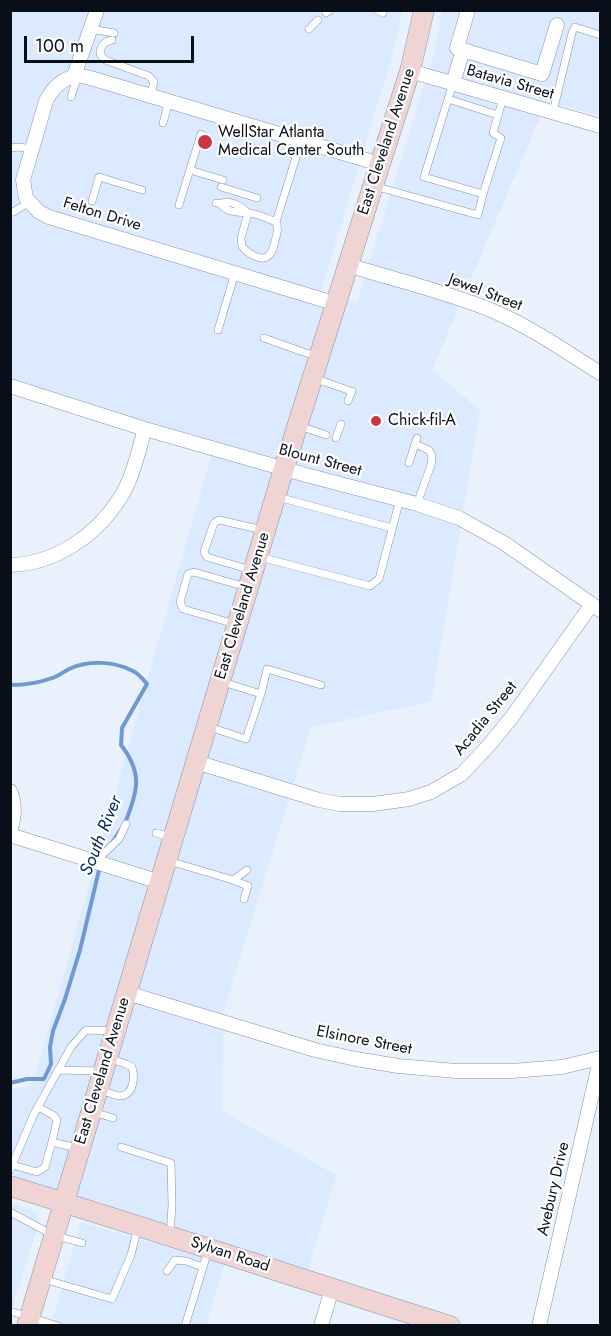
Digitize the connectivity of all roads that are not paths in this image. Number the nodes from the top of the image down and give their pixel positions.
1 (97, 10) edge
2 (377, 10) edge
3 (384, 10) edge
4 (424, 10) edge
5 (468, 10) edge
6 (318, 20) dead end
7 (557, 25) dead end
8 (309, 28) dead end
9 (90, 29) junction
10 (600, 35) edge
11 (463, 50) junction
12 (410, 71) junction
13 (76, 76) junction
14 (453, 83) junction
15 (150, 96) junction
16 (71, 97) dead end
17 (502, 98) junction
18 (448, 99) junction
19 (169, 101) junction
20 (552, 112) junction
21 (498, 115) junction
22 (163, 123) dead end
23 (600, 126) edge
24 (201, 134) dead end
25 (301, 141) junction
26 (10, 148) edge
27 (32, 149) junction
28 (380, 164) junction
29 (190, 170) junction
30 (373, 185) junction
31 (142, 190) dead end
32 (483, 194) junction
33 (257, 198) dead end
34 (92, 201) dead end
35 (30, 202) junction
36 (218, 204) dead end
37 (179, 205) dead end
38 (248, 213) junction
39 (11, 214) edge
40 (276, 222) junction
41 (348, 265) junction
42 (235, 273) junction
43 (337, 304) junction
44 (218, 330) dead end
45 (264, 338) dead end
46 (320, 356) junction
47 (600, 373) edge
48 (313, 378) junction
49 (10, 386) edge
50 (348, 401) dead end
51 (341, 424) dead end
52 (298, 426) junction
53 (146, 429) junction
54 (326, 435) dead end
55 (336, 438) dead end
56 (409, 463) dead end
57 (284, 468) junction
58 (276, 497) junction
59 (400, 499) junction
60 (417, 504) junction
61 (392, 528) junction
62 (265, 531) junction
63 (10, 565) edge
64 (253, 572) junction
65 (596, 607) edge
66 (237, 625) junction
67 (220, 682) junction
68 (321, 685) dead end
69 (261, 693) junction
70 (207, 727) junction
71 (196, 762) junction
72 (10, 791) edge
73 (126, 824) dead end
74 (10, 833) edge
75 (166, 860) junction
76 (95, 862) junction
77 (247, 870) dead end
78 (233, 880) junction
79 (159, 882) junction
80 (244, 899) dead end
81 (127, 993) junction
82 (115, 1031) junction
83 (600, 1059) edge
84 (58, 1070) junction
85 (103, 1073) junction
86 (38, 1107) junction
87 (91, 1111) junction
88 (113, 1118) dead end
89 (52, 1142) junction
90 (121, 1147) dead end
91 (79, 1149) junction
92 (174, 1153) dead end
93 (171, 1163) junction
94 (11, 1167) edge
95 (10, 1186) edge
96 (63, 1202) junction
97 (10, 1212) edge
98 (139, 1225) junction
99 (53, 1235) junction
100 (170, 1235) junction
101 (82, 1243) dead end
102 (209, 1248) junction
103 (203, 1267) junction
104 (167, 1271) dead end
105 (41, 1278) junction
106 (332, 1289) junction
107 (10, 1311) edge
108 (28, 1321) edge
109 (58, 1326) edge
110 (184, 1326) edge
111 (321, 1326) edge
112 (450, 1326) edge
113 (539, 1326) edge

1 - 9 street
2 - 3 lane
4 - 12 main road, East Cleveland Avenue
5 - 11 street
6 - 8 lane
7 - 11 street
9 - 13 street
9 - 15 lane
10 - 20 lane
11 - 14 street
12 - 14 street, Batavia Street
12 - 28 main road, East Cleveland Avenue
13 - 15 street
13 - 16 lane
13 - 27 street
14 - 17 street, Batavia Street
14 - 18 lane
15 - 19 street
17 - 20 street, Batavia Street
17 - 21 lane
18 - 21 lane
18 - 32 lane
19 - 22 lane
19 - 25 street
20 - 23 street, Batavia Street
21 - 32 lane
24 - 29 lane
25 - 28 street
25 - 40 lane
26 - 27 lane
27 - 35 street
28 - 30 main road, East Cleveland Avenue
29 - 33 lane
29 - 37 lane
30 - 32 lane
30 - 41 main road, East Cleveland Avenue
31 - 34 lane
35 - 39 lane
35 - 42 street, Felton Drive
36 - 38 lane
38 - 40 lane
38 - 40 lane
41 - 43 main road, East Cleveland Avenue
41 - 47 street, Jewel Street
42 - 43 street, Felton Drive
42 - 44 lane
43 - 46 main road, East Cleveland Avenue
45 - 46 lane
46 - 48 main road, East Cleveland Avenue
48 - 50 lane
48 - 52 main road, East Cleveland Avenue
49 - 53 street, Blount Street
51 - 55 lane
52 - 54 lane
52 - 57 main road, East Cleveland Avenue
53 - 57 street, Blount Street
53 - 63 street
56 - 60 lane
57 - 58 main road, East Cleveland Avenue
57 - 59 street, Blount Street
58 - 61 lane
58 - 62 main road, East Cleveland Avenue
59 - 60 street, Blount Street
59 - 61 lane
60 - 65 street, Blount Street
61 - 64 lane
62 - 64 main road, East Cleveland Avenue
62 - 64 lane
64 - 66 main road, East Cleveland Avenue
64 - 66 lane
65 - 71 street, Acadia Street
66 - 67 main road, East Cleveland Avenue
67 - 69 lane
67 - 70 main road, East Cleveland Avenue
68 - 69 lane
69 - 70 lane
70 - 71 main road, East Cleveland Avenue
71 - 75 main road, East Cleveland Avenue
72 - 74 street
73 - 76 lane
74 - 76 street
75 - 78 lane
75 - 79 main road, East Cleveland Avenue
76 - 79 street
77 - 78 lane
78 - 80 lane
79 - 81 main road, East Cleveland Avenue
81 - 82 main road, East Cleveland Avenue
81 - 83 street, Elsinore Street
82 - 84 lane
82 - 85 main road, East Cleveland Avenue
83 - 113 street, Avebury Drive
84 - 85 lane
84 - 86 lane
85 - 85 lane
85 - 87 main road, East Cleveland Avenue
86 - 89 lane
86 - 94 lane
87 - 88 lane
87 - 91 main road, East Cleveland Avenue
89 - 91 lane
89 - 94 lane
90 - 93 lane
91 - 96 main road, East Cleveland Avenue
92 - 93 lane
93 - 100 lane
95 - 96 main road, Sylvan Road
96 - 98 main road, Sylvan Road
96 - 99 main road, East Cleveland Avenue
97 - 99 lane
98 - 100 main road, Sylvan Road
98 - 105 lane
99 - 101 lane
99 - 105 main road, East Cleveland Avenue
100 - 102 main road, Sylvan Road
102 - 103 lane
102 - 106 main road, Sylvan Road
103 - 104 lane
103 - 110 lane
105 - 108 main road, East Cleveland Avenue
106 - 111 street
106 - 112 main road, Sylvan Road
107 - 108 lane
108 - 109 lane

